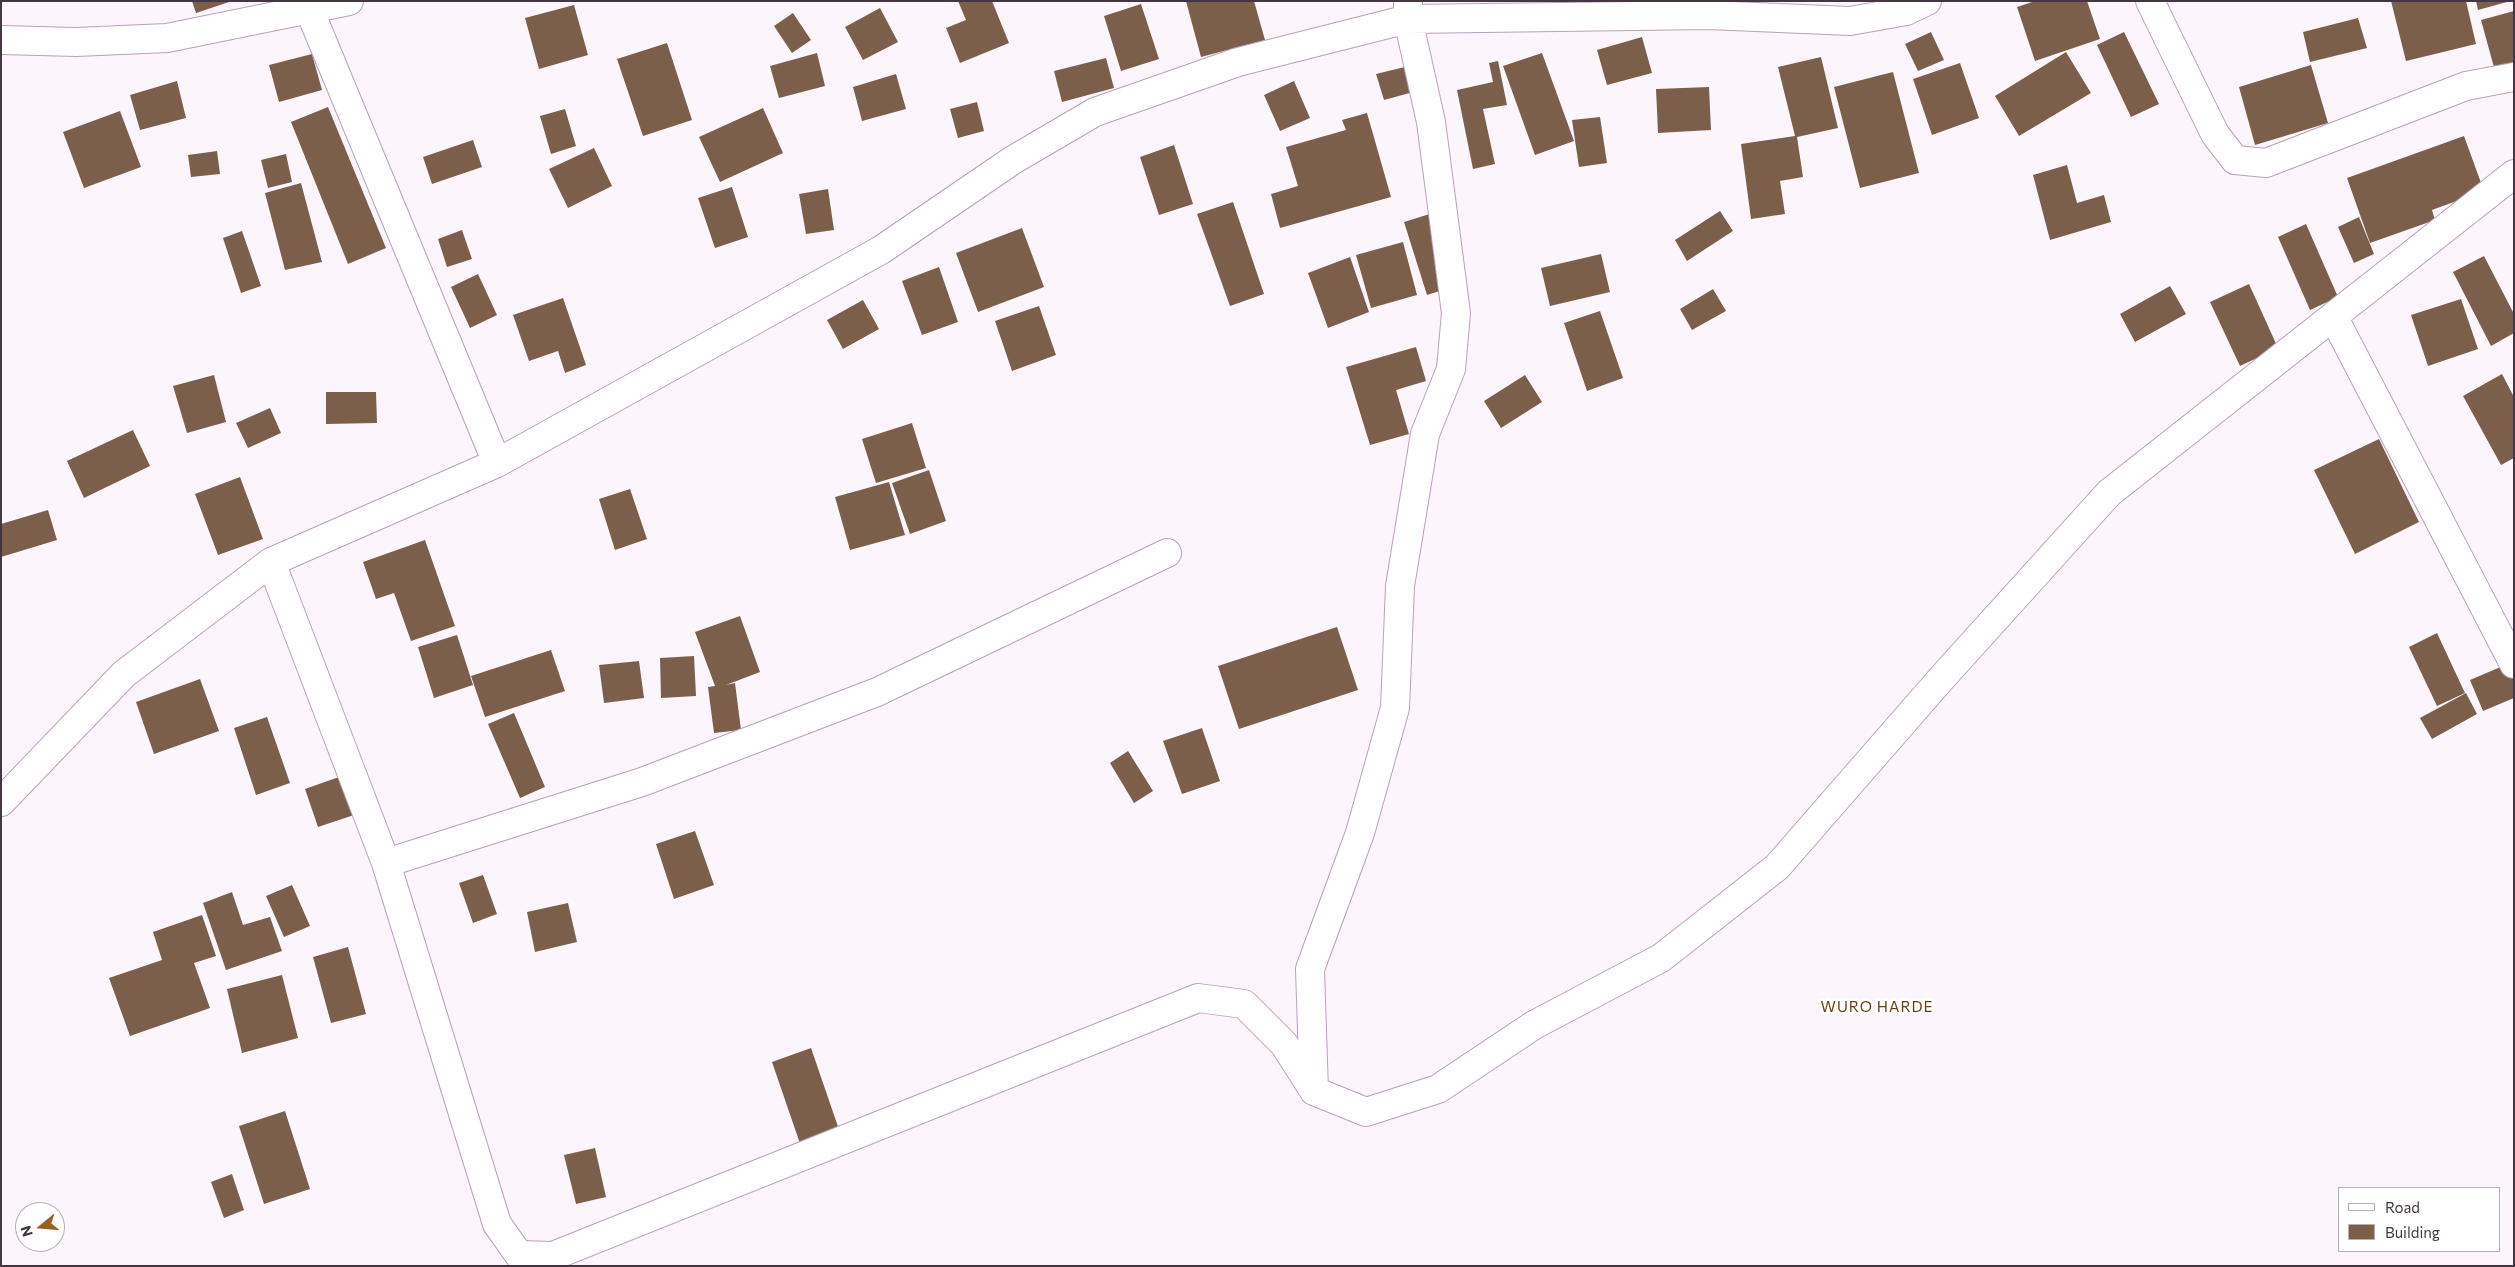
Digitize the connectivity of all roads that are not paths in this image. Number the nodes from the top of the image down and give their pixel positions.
1 (349, 1) edge
2 (1927, 1) edge
3 (2150, 1) edge
4 (310, 9) junction
5 (1408, 10) edge
6 (1, 40) edge
7 (2514, 76) edge
8 (2514, 174) edge
9 (2334, 318) junction
10 (497, 462) junction
11 (1167, 553) dead end
12 (271, 562) junction
13 (2514, 664) edge
14 (1, 802) edge
15 (386, 864) junction
16 (1314, 1091) junction

1 - 4 street
2 - 5 street
3 - 7 street
4 - 6 street
4 - 10 street
5 - 10 street
5 - 16 street
8 - 9 street
9 - 13 street
9 - 16 street
10 - 12 street
11 - 15 street
12 - 14 street
12 - 15 street
15 - 16 street

